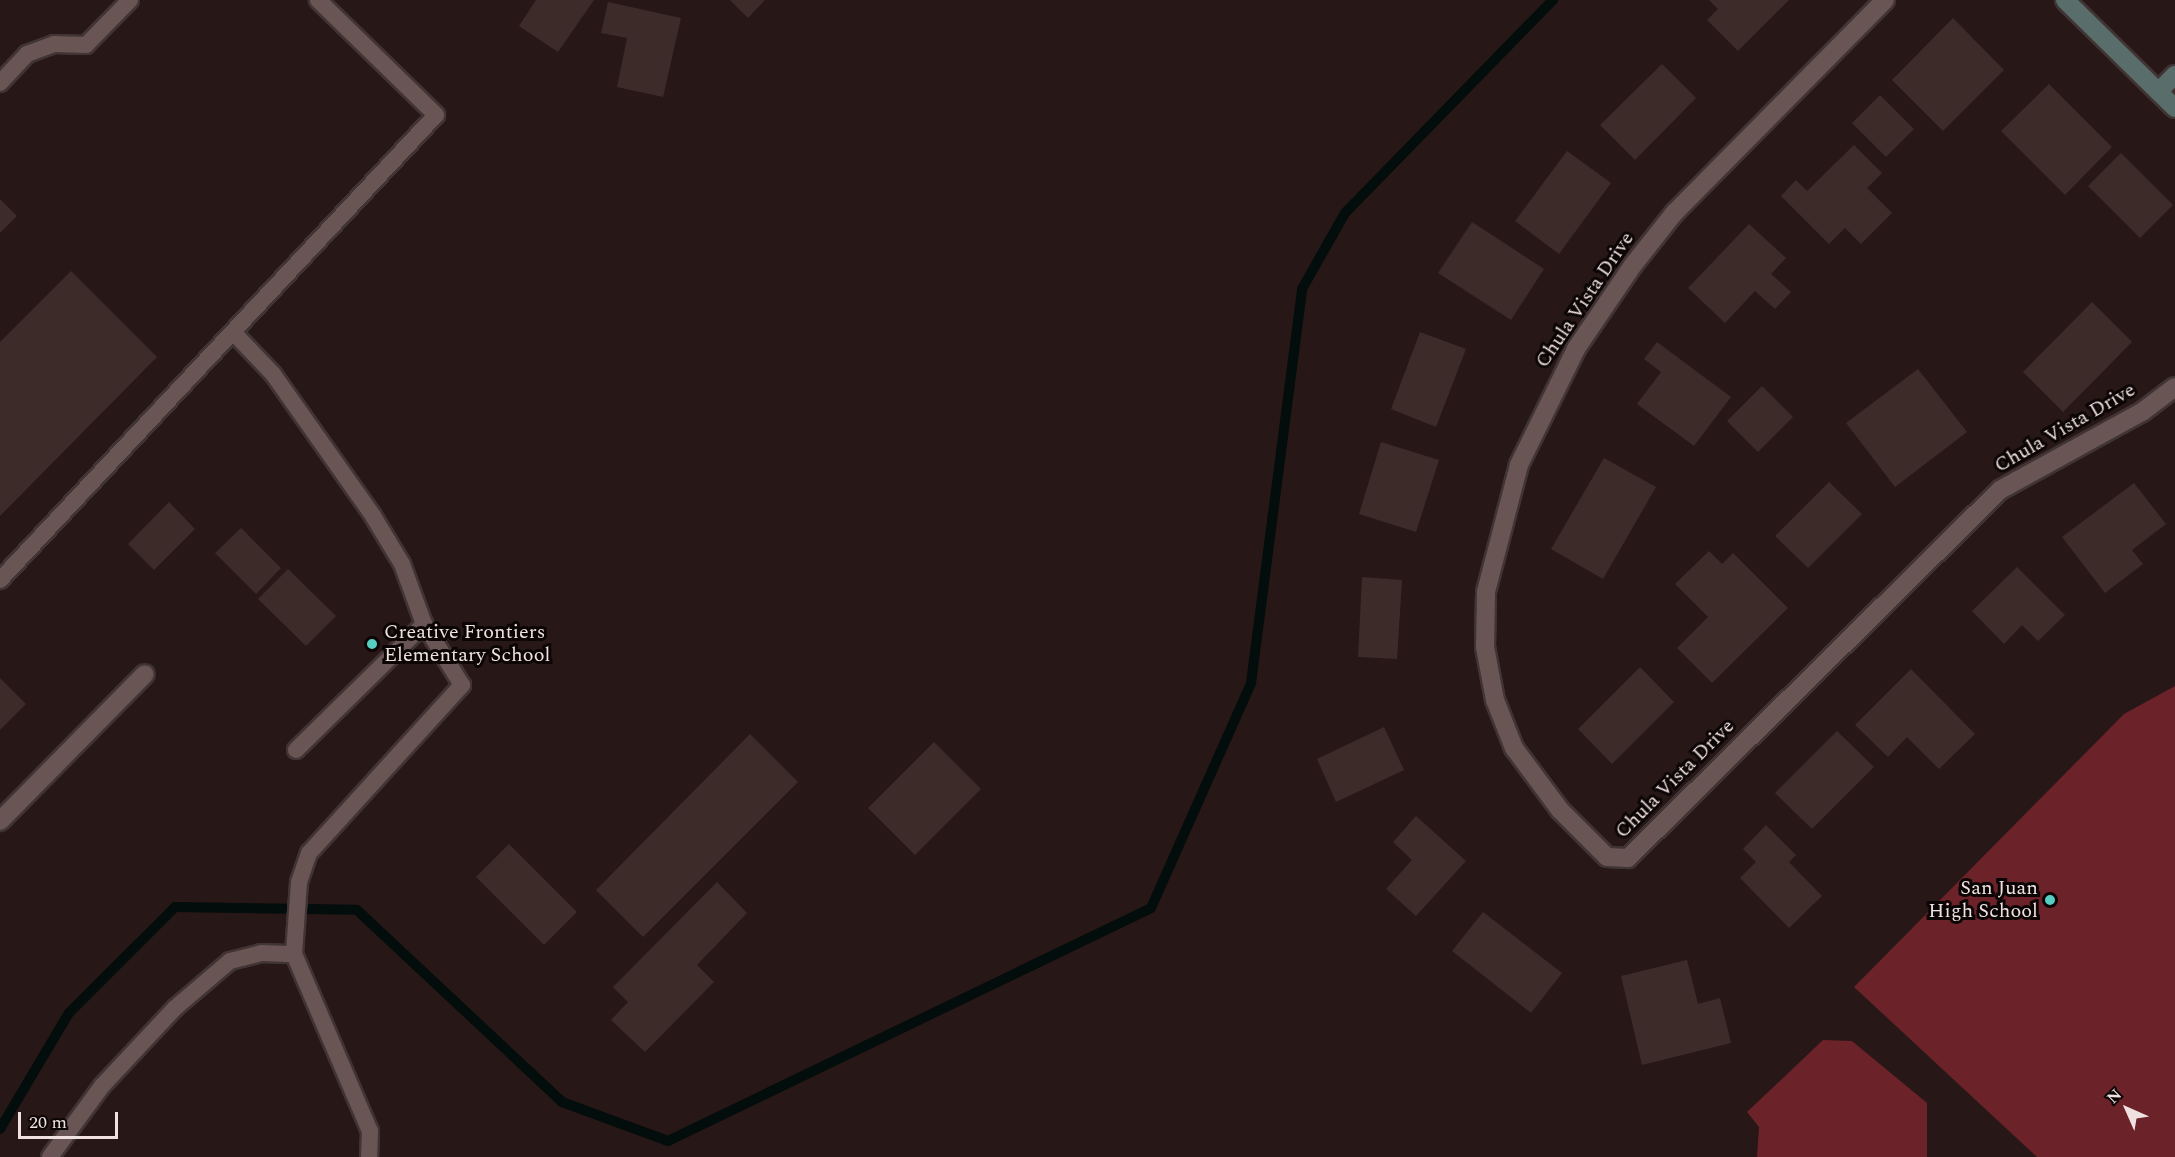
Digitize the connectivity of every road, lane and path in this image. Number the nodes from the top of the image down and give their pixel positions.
1 (130, 0) edge
2 (318, 0) edge
3 (1885, 0) edge
4 (2065, 0) edge
5 (2175, 75) edge
6 (0, 82) edge
7 (2159, 91) junction
8 (2175, 108) edge
9 (233, 332) junction
10 (2175, 387) edge
11 (0, 580) edge
12 (424, 624) junction
13 (145, 674) dead end
14 (296, 750) dead end
15 (0, 821) edge
16 (294, 954) junction
17 (50, 1157) edge
18 (369, 1157) edge

1 - 6 lane
2 - 9 lane
3 - 10 street, Chula Vista Drive
4 - 7 street
5 - 7 street
7 - 8 street
9 - 11 lane
9 - 12 lane
12 - 14 lane
12 - 16 lane
13 - 15 street
16 - 17 lane
16 - 18 lane

